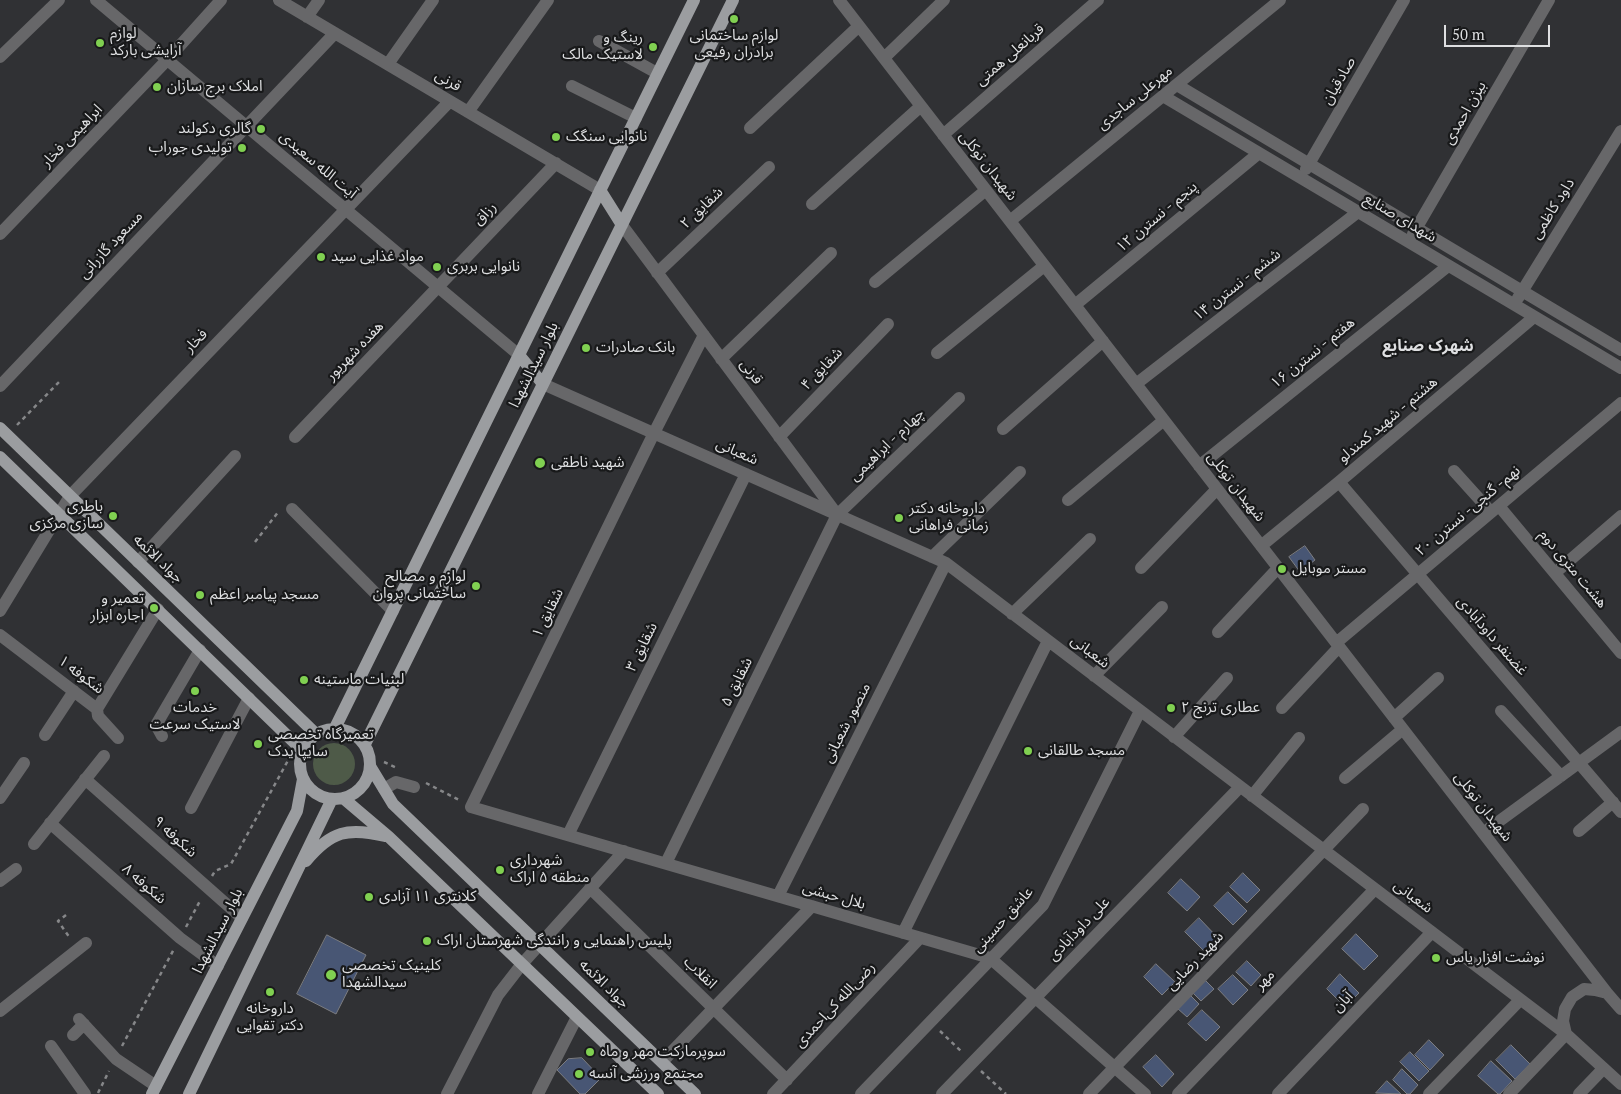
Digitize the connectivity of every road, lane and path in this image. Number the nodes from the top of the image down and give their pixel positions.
1 (59, 0) edge
2 (96, 0) edge
3 (221, 0) edge
4 (279, 0) edge
5 (319, 0) edge
6 (433, 0) edge
7 (548, 0) edge
8 (694, 0) edge
9 (733, 0) edge
10 (839, 0) edge
11 (944, 0) edge
12 (1098, 0) edge
13 (1280, 0) edge
14 (1549, 0) edge
15 (1400, 2) edge
16 (307, 17) junction
17 (859, 26) junction
18 (335, 33) junction
19 (599, 41) dead end
20 (0, 57) edge
21 (884, 58) junction
22 (167, 60) junction
23 (388, 64) junction
24 (657, 73) junction
25 (1176, 84) junction
26 (572, 86) dead end
27 (1163, 96) junction
28 (450, 101) junction
29 (1209, 104) junction
30 (921, 106) junction
31 (468, 112) junction
32 (636, 118) junction
33 (1200, 118) junction
34 (246, 126) junction
35 (750, 128) dead end
36 (1621, 131) edge
37 (943, 135) junction
38 (1259, 153) junction
39 (556, 163) junction
40 (1309, 164) junction
41 (769, 166) dead end
42 (1301, 178) junction
43 (600, 190) junction
44 (986, 190) junction
45 (812, 204) dead end
46 (345, 209) junction
47 (1358, 212) junction
48 (1010, 221) junction
49 (622, 225) junction
50 (1417, 228) junction
51 (0, 234) edge
52 (1409, 242) junction
53 (832, 253) dead end
54 (1044, 266) junction
55 (1448, 266) junction
56 (657, 273) junction
57 (874, 282) dead end
58 (438, 288) junction
59 (1522, 291) junction
60 (1075, 305) junction
61 (1514, 305) junction
62 (1534, 317) junction
63 (888, 324) dead end
64 (704, 335) junction
65 (1103, 341) junction
66 (1621, 350) edge
67 (937, 353) dead end
68 (519, 355) junction
69 (721, 359) junction
70 (1621, 368) edge
71 (61, 380) dead end
72 (543, 384) junction
73 (1136, 384) junction
74 (0, 386) edge
75 (959, 398) dead end
76 (1621, 404) edge
77 (1164, 420) junction
78 (1003, 429) dead end
79 (4, 432) edge
80 (654, 433) junction
81 (295, 437) dead end
82 (779, 437) junction
83 (0, 456) edge
84 (235, 456) dead end
85 (1200, 466) junction
86 (1454, 471) dead end
87 (1020, 472) dead end
88 (746, 474) junction
89 (1339, 482) junction
90 (1217, 489) junction
91 (70, 496) junction
92 (1068, 500) dead end
93 (292, 509) joint
94 (1495, 509) junction
95 (60, 514) junction
96 (837, 515) junction
97 (1621, 516) edge
98 (1090, 539) dead end
99 (255, 542) dead end
100 (1261, 546) junction
101 (932, 557) junction
102 (138, 562) junction
103 (946, 563) junction
104 (1141, 568) dead end
105 (1278, 568) junction
106 (1555, 573) junction
107 (1418, 574) junction
108 (1162, 606) dead end
109 (158, 609) junction
110 (393, 610) junction
111 (0, 611) edge
112 (1012, 614) junction
113 (1218, 632) dead end
114 (0, 635) edge
115 (1048, 641) junction
116 (1338, 645) junction
117 (200, 650) junction
118 (1621, 652) edge
119 (1094, 676) junction
120 (1227, 678) dead end
121 (1438, 678) dead end
122 (74, 691) junction
123 (249, 698) junction
124 (1282, 708) dead end
125 (97, 709) junction
126 (1140, 711) junction
127 (1501, 711) dead end
128 (1394, 718) junction
129 (335, 728) junction
130 (1403, 729) junction
131 (1621, 732) edge
132 (316, 734) junction
133 (45, 735) dead end
134 (162, 736) dead end
135 (1174, 737) junction
136 (118, 738) dead end
137 (1299, 738) dead end
138 (365, 744) junction
139 (299, 747) junction
140 (104, 756) dead end
141 (24, 763) dead end
142 (1579, 763) junction
143 (370, 766) junction
144 (1562, 776) junction
145 (1345, 778) dead end
146 (85, 779) junction
147 (303, 779) junction
148 (4, 782) edge
149 (1240, 786) junction
150 (414, 787) dead end
151 (384, 789) junction
152 (1252, 796) junction
153 (0, 798) edge
154 (338, 799) junction
155 (471, 807) joint
156 (1617, 807) edge
157 (190, 808) dead end
158 (1363, 809) dead end
159 (50, 823) junction
160 (1579, 831) dead end
161 (1483, 833) junction
162 (568, 835) junction
163 (389, 837) junction
164 (34, 844) dead end
165 (624, 851) junction
166 (1324, 851) junction
167 (666, 863) junction
168 (16, 869) dead end
169 (298, 870) junction
170 (0, 881) edge
171 (207, 887) junction
172 (590, 888) junction
173 (1375, 889) junction
174 (778, 896) junction
175 (812, 906) junction
176 (66, 915) dead end
177 (242, 918) junction
178 (1432, 932) junction
179 (903, 933) junction
180 (180, 938) junction
181 (920, 938) junction
182 (539, 944) junction
183 (82, 946) joint
184 (990, 958) junction
185 (522, 964) junction
186 (218, 966) junction
187 (1607, 993) junction
188 (1036, 998) junction
189 (1520, 1000) junction
190 (1621, 1008) edge
191 (714, 1009) junction
192 (0, 1011) edge
193 (577, 1017) junction
194 (1566, 1034) junction
195 (73, 1035) dead end
196 (51, 1046) dead end
197 (116, 1059) junction
198 (662, 1062) junction
199 (1115, 1067) junction
200 (1603, 1069) junction
201 (787, 1080) junction
202 (1621, 1084) edge
203 (154, 1090) edge
204 (85, 1094) edge
205 (97, 1094) edge
206 (189, 1094) edge
207 (447, 1094) edge
208 (538, 1094) edge
209 (658, 1094) edge
210 (695, 1094) edge
211 (774, 1094) edge
212 (861, 1094) edge
213 (942, 1094) edge
214 (1090, 1094) edge
215 (1144, 1094) edge
216 (1178, 1094) edge
217 (1278, 1094) edge
218 (1429, 1094) edge
219 (1509, 1094) edge
220 (1579, 1094) edge

1 - 20 street
2 - 22 street, آیت الله سعیدی
3 - 22 street
4 - 16 street, قرنی
5 - 16 street
6 - 23 street
7 - 31 street
8 - 24 main road, بلوار سیدالشهدا
9 - 49 main road, بلوار سیدالشهدا
10 - 17 street, شهیدان توکلی
11 - 21 street
12 - 37 street, قربانعلی همتی
13 - 25 street, مهرعلی ساجدی
14 - 50 street, بیژن احمدی
15 - 40 street, صادقیان
16 - 18 street, قرنی
17 - 21 street, شهیدان توکلی
17 - 35 street
18 - 23 street, قرنی
18 - 34 street, مسعود گازرانی
19 - 24 street
21 - 30 street, شهیدان توکلی
22 - 34 street, آیت الله سعیدی
22 - 51 street, ابراهیمی فخار
23 - 28 street, قرنی
24 - 32 main road, بلوار سیدالشهدا
25 - 27 street, مهرعلی ساجدی
25 - 29 street, شهدای صنایع
26 - 32 street
27 - 33 street, شهدای صنایع
27 - 48 street, مهرعلی ساجدی
28 - 31 street, قرنی
28 - 46 street, فخار
29 - 33 street
29 - 40 street, شهدای صنایع
30 - 37 street, شهیدان توکلی
30 - 45 street
31 - 39 street, قرنی
32 - 43 main road, بلوار سیدالشهدا
33 - 38 street, شهدای صنایع
34 - 46 street, آیت الله سعیدی
34 - 74 street, مسعود گازرانی
36 - 59 street, داود کاظمی
37 - 44 street, شهیدان توکلی
38 - 42 street, شهدای صنایع
38 - 60 street, پنجم - نسترن ۱۲
39 - 43 street, قرنی
39 - 58 street, رزاق
40 - 42 street, صادقیان
40 - 50 street, شهدای صنایع
41 - 56 street, شقایق ۲
42 - 47 street, شهدای صنایع
43 - 49 main road
43 - 68 main road, بلوار سیدالشهدا
44 - 48 street, شهیدان توکلی
44 - 57 street
46 - 58 street, آیت الله سعیدی
46 - 91 street, فخار
47 - 52 street, شهدای صنایع
47 - 73 street, ششم - نسترن ۱۴
48 - 54 street, شهیدان توکلی
49 - 56 street, قرنی
49 - 72 main road, بلوار سیدالشهدا
50 - 52 street, بیژن احمدی
50 - 59 street, شهدای صنایع
52 - 55 street, شهدای صنایع
53 - 69 street
54 - 60 street, شهیدان توکلی
54 - 67 street
55 - 61 street, شهدای صنایع
55 - 85 street, هفتم - نسترن ۱۶
56 - 64 street, قرنی
58 - 68 street, آیت الله سعیدی
58 - 81 street, هفده شهریور
59 - 61 street, داود کاظمی
59 - 66 street, شهدای صنایع
60 - 65 street, شهیدان توکلی
61 - 62 street, شهدای صنایع
62 - 70 street, شهدای صنایع
62 - 89 street, هشتم - شهید کمندلو
63 - 82 street, شقایق ۴
64 - 69 street, قرنی
64 - 80 street, شقایق ۱
65 - 73 street, شهیدان توکلی
65 - 78 street
68 - 72 main road
68 - 110 main road, بلوار سیدالشهدا
69 - 82 street, قرنی
71 - 79 path
72 - 80 street, شعبانی
72 - 138 main road, بلوار سیدالشهدا
73 - 77 street, شهیدان توکلی
75 - 96 street, چهارم - ابراهیمی
76 - 94 street, نهم- گنجی- نسترن ۲۰
77 - 85 street, شهیدان توکلی
77 - 92 street
79 - 91 main road, جواد الائمه
80 - 88 street, شعبانی
80 - 155 street, شقایق ۱
82 - 96 street, قرنی
83 - 95 main road
84 - 102 street
85 - 90 street, شهیدان توکلی
86 - 94 street, هشت متری دوم
87 - 101 street
88 - 96 street, شعبانی
88 - 162 street, شقایق ۳
89 - 100 street, هشتم - شهید کمندلو
89 - 107 street, غضنفر داودآبادی
90 - 100 street, شهیدان توکلی
90 - 104 street
91 - 95 street, فخار
91 - 102 main road, جواد الائمه
93 - 99 path
93 - 110 street
94 - 106 street, هشت متری دوم
94 - 107 street, نهم- گنجی- نسترن ۲۰
95 - 109 main road
95 - 111 street, فخار
96 - 101 street, شعبانی
96 - 167 street, شقایق ۵
97 - 106 street
98 - 112 street
100 - 105 street, شهیدان توکلی
101 - 103 street, شعبانی
102 - 132 main road, جواد الائمه
103 - 112 street, شعبانی
103 - 174 street, منصور شعبانی
105 - 113 street
105 - 116 street, شهیدان توکلی
106 - 118 street, هشت متری دوم
107 - 116 street, نهم- گنجی- نسترن ۲۰
107 - 142 street, غضنفر داودآبادی
108 - 119 street
109 - 117 main road
109 - 125 street, شکوفه ۱
110 - 129 main road, بلوار سیدالشهدا
112 - 115 street, شعبانی
114 - 122 street, شکوفه ۱
115 - 119 street, شعبانی
115 - 179 street
116 - 124 street, نهم- گنجی- نسترن ۲۰
116 - 128 street, شهیدان توکلی
117 - 123 main road
117 - 134 street
119 - 126 street, شعبانی
120 - 135 street
121 - 128 street
122 - 125 street, شکوفه ۱
122 - 133 street
123 - 139 main road
123 - 157 street
125 - 136 street
126 - 135 street, شعبانی
126 - 184 street, عاشق حسینی
127 - 144 street
128 - 130 street, شهیدان توکلی
129 - 132 main road
129 - 138 main road
130 - 145 street
130 - 161 street, شهیدان توکلی
131 - 142 street
132 - 139 main road
135 - 149 street, شعبانی
137 - 152 street
138 - 143 main road
139 - 147 main road
139 - 171 path
140 - 146 street
141 - 148 street
142 - 144 street
142 - 156 street, غضنفر داودآبادی
143 - 151 main road, جواد الائمه
143 - 154 main road
144 - 161 street
146 - 159 street
146 - 171 street, شکوفه ۹
147 - 154 main road
147 - 177 main road, بلوار سیدالشهدا
148 - 153 street
149 - 152 street, شعبانی
149 - 188 street, علی داودآبادی
150 - 151 street
151 - 182 main road, جواد الائمه
152 - 166 street, شعبانی
154 - 163 main road
154 - 169 main road
155 - 162 street, بلال حبشی
156 - 160 street
158 - 166 street, شهید رضایی
159 - 164 street
159 - 180 street, شکوفه ۸
161 - 187 street, شهیدان توکلی
162 - 165 street, بلال حبشی
163 - 169 main road
163 - 185 main road
165 - 167 street, بلال حبشی
165 - 172 street
166 - 173 street, شعبانی
166 - 199 street, شهید رضایی
167 - 174 street, بلال حبشی
168 - 170 street
169 - 206 main road
171 - 177 street, شکوفه ۹
171 - 180 path
172 - 182 street
172 - 191 street, انقلاب
173 - 178 street, شعبانی
173 - 216 street, مهر
174 - 175 street, بلال حبشی
175 - 179 street, بلال حبشی
175 - 191 street
176 - 183 path
177 - 186 main road, بلوار سیدالشهدا
178 - 189 street, شعبانی
178 - 217 street, آبان
179 - 181 street, بلال حبشی
180 - 186 street, شکوفه ۸
180 - 197 path
181 - 184 street, بلال حبشی
181 - 201 street, رضی‌الله کی‌احمدی
182 - 185 street
182 - 198 main road, جواد الائمه
183 - 192 street
184 - 188 street, بلال حبشی
184 - 212 street, عاشق حسینی
185 - 193 main road
185 - 207 street
186 - 203 main road, بلوار سیدالشهدا
187 - 190 street, شهیدان توکلی
187 - 194 street
188 - 199 street, بلال حبشی
188 - 213 street, علی داودآبادی
189 - 194 street, شعبانی
189 - 218 street
191 - 198 street
191 - 201 street, انقلاب
193 - 208 street
193 - 209 main road
194 - 200 street, شعبانی
194 - 219 street
195 - 197 street
196 - 204 street
197 - 203 street
197 - 205 path
198 - 210 main road, جواد الائمه
199 - 214 street, شهید رضایی
199 - 215 street, بلال حبشی
200 - 202 street, شعبانی
200 - 220 street
201 - 211 street, رضی‌الله کی‌احمدی

